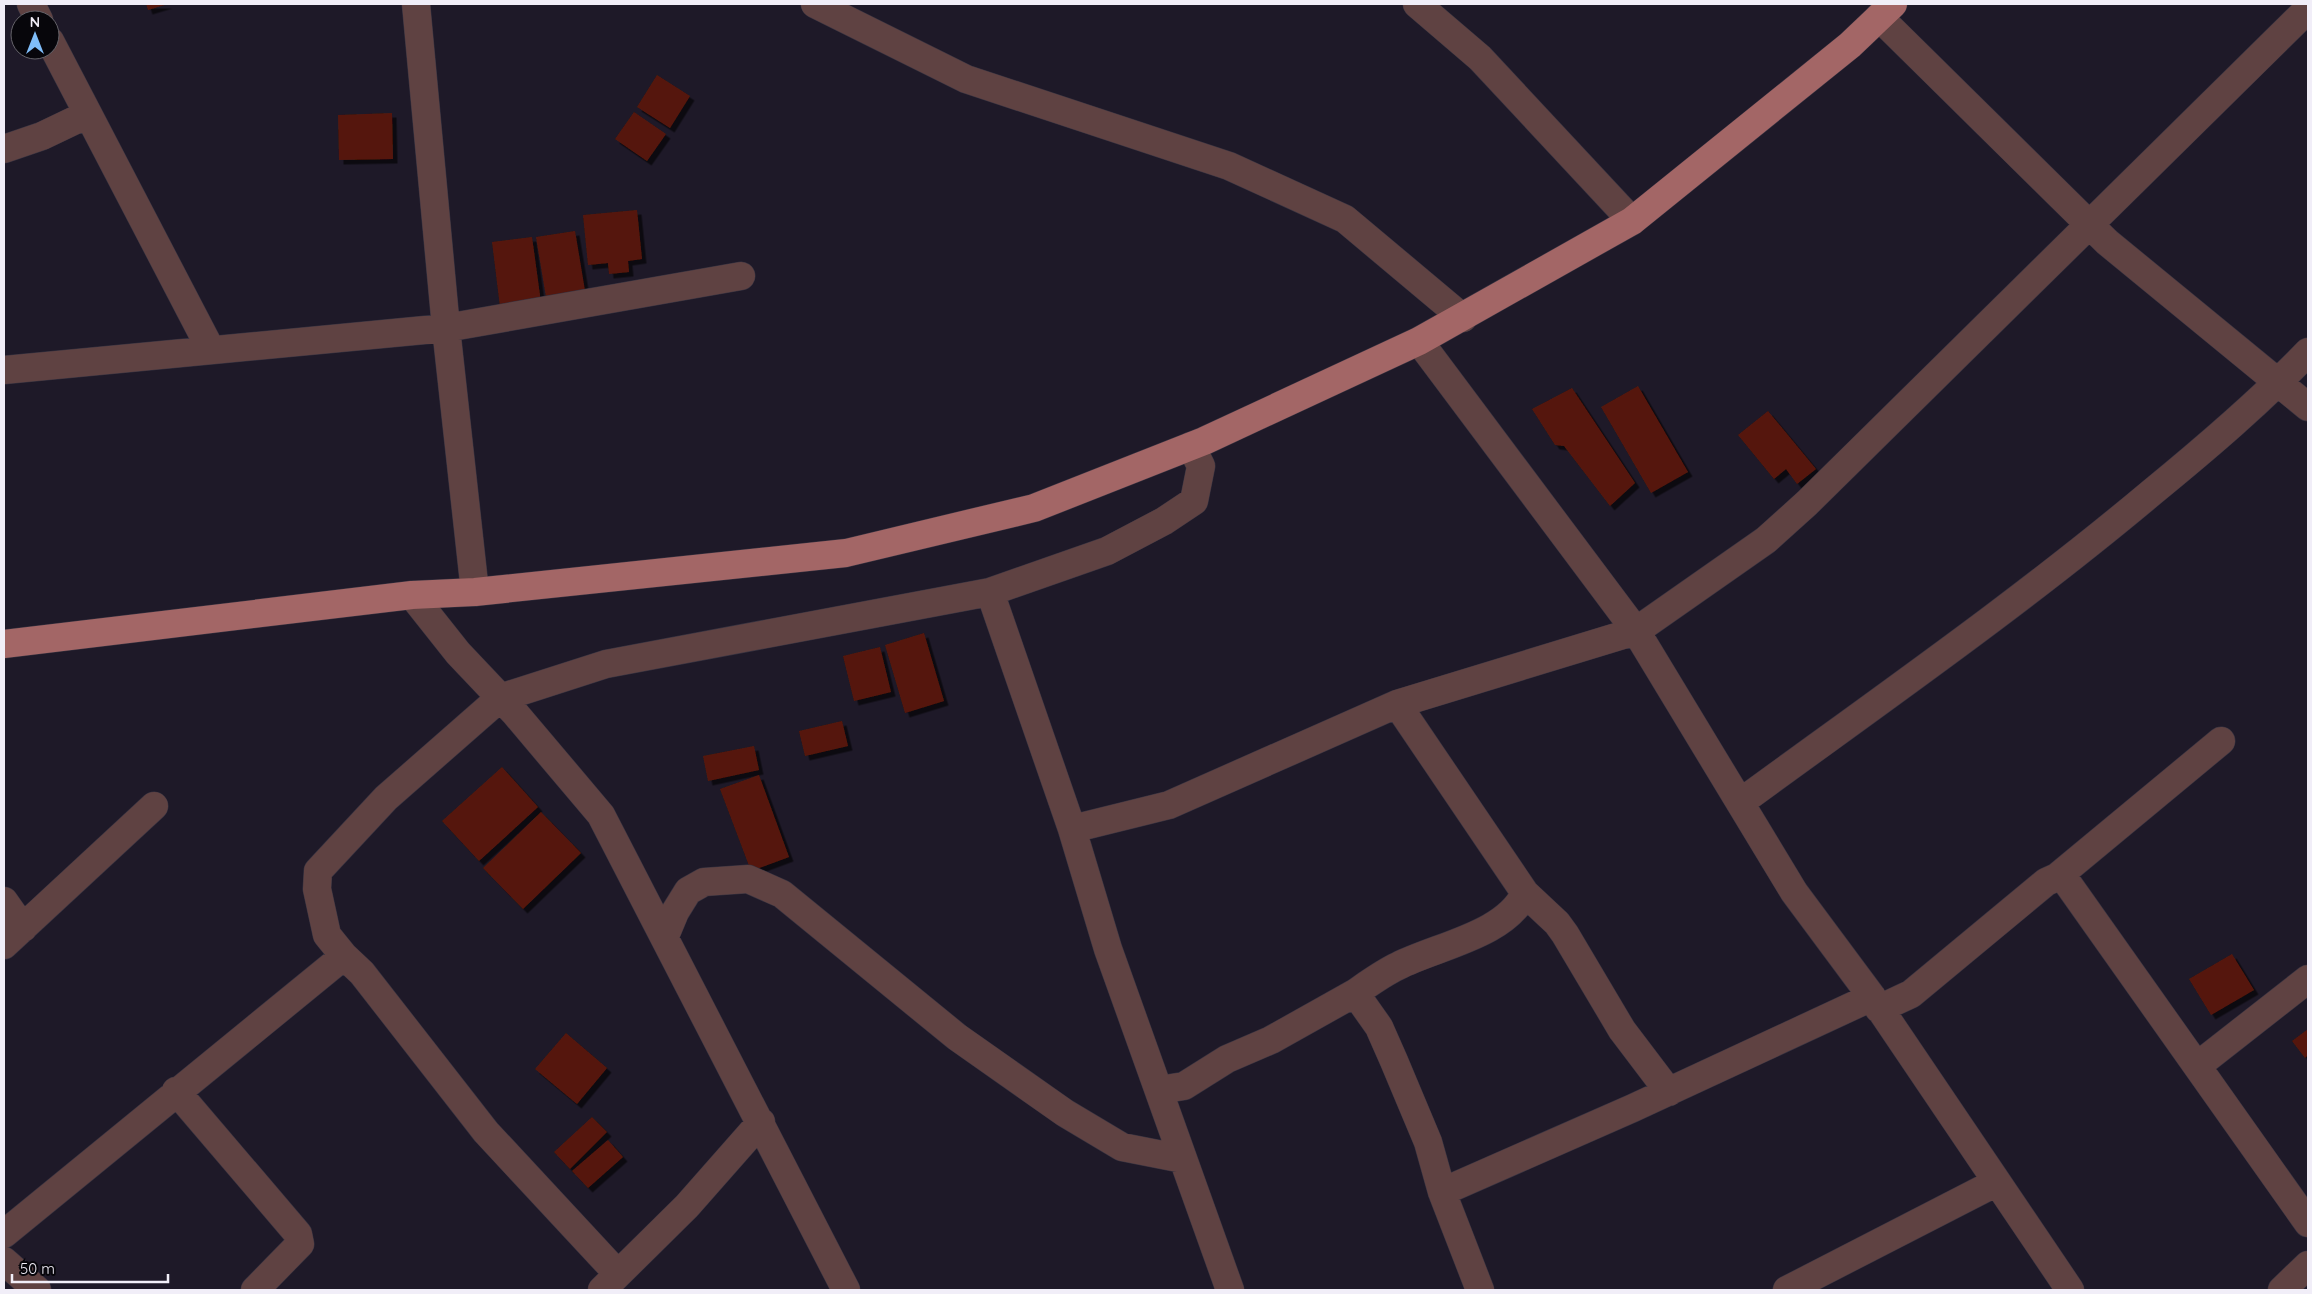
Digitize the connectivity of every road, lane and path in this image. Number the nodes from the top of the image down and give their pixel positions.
1 (416, 4) edge
2 (815, 4) edge
3 (1417, 4) edge
4 (2308, 9) edge
5 (1886, 10) edge
6 (60, 60) edge
7 (88, 114) junction
8 (4, 149) edge
9 (1632, 222) junction
10 (2090, 226) junction
11 (741, 276) dead end
12 (1463, 318) junction
13 (446, 328) junction
14 (1419, 341) junction
15 (211, 350) junction
16 (2308, 352) edge
17 (4, 370) edge
18 (2279, 382) junction
19 (2308, 407) edge
20 (1191, 446) junction
21 (475, 592) junction
22 (990, 592) junction
23 (412, 595) junction
24 (1636, 631) junction
25 (4, 644) edge
26 (500, 698) junction
27 (1396, 704) junction
28 (2221, 741) dead end
29 (1741, 802) junction
30 (154, 806) dead end
31 (1072, 829) junction
32 (2057, 877) junction
33 (1525, 893) junction
34 (4, 901) edge
35 (14, 936) edge
36 (665, 936) junction
37 (344, 956) junction
38 (2308, 979) edge
39 (1355, 994) junction
40 (1876, 1003) junction
41 (2197, 1066) junction
42 (1159, 1090) junction
43 (176, 1091) junction
44 (1668, 1092) junction
45 (761, 1122) junction
46 (1183, 1159) junction
47 (1996, 1182) junction
48 (1442, 1192) junction
49 (2308, 1223) edge
50 (4, 1234) edge
51 (4, 1261) edge
52 (2308, 1265) edge
53 (610, 1282) edge
54 (37, 1290) edge
55 (255, 1290) edge
56 (846, 1290) edge
57 (1230, 1290) edge
58 (1480, 1290) edge
59 (1787, 1290) edge
60 (2070, 1290) edge
61 (2282, 1290) edge

1 - 13 street
2 - 12 street
3 - 9 street
4 - 10 street
5 - 9 main road
5 - 10 street
6 - 7 street
7 - 8 street
7 - 15 street
9 - 12 main road
10 - 18 street
10 - 24 street
11 - 13 street
12 - 14 main road
13 - 15 street
13 - 21 street
14 - 20 main road
14 - 24 street
15 - 17 street
16 - 18 street
18 - 19 street
18 - 29 street
20 - 21 main road
20 - 22 street
21 - 23 main road
22 - 26 street
22 - 31 street
23 - 25 main road
23 - 26 street
24 - 27 street
24 - 29 street
26 - 36 street
26 - 37 street
27 - 31 street
27 - 33 street
28 - 32 street
29 - 40 street
30 - 35 street
31 - 42 street
32 - 40 street
32 - 41 street
33 - 39 street
33 - 44 street
34 - 35 street
36 - 45 street
36 - 46 street
37 - 43 street
37 - 53 street
38 - 41 street
39 - 42 street
39 - 48 street
40 - 44 street
40 - 47 street
41 - 49 street
42 - 46 street
43 - 50 street
43 - 55 street
44 - 48 street
45 - 53 street
45 - 56 street
46 - 57 street
47 - 59 street
47 - 60 street
48 - 58 street
51 - 54 street
52 - 61 street

